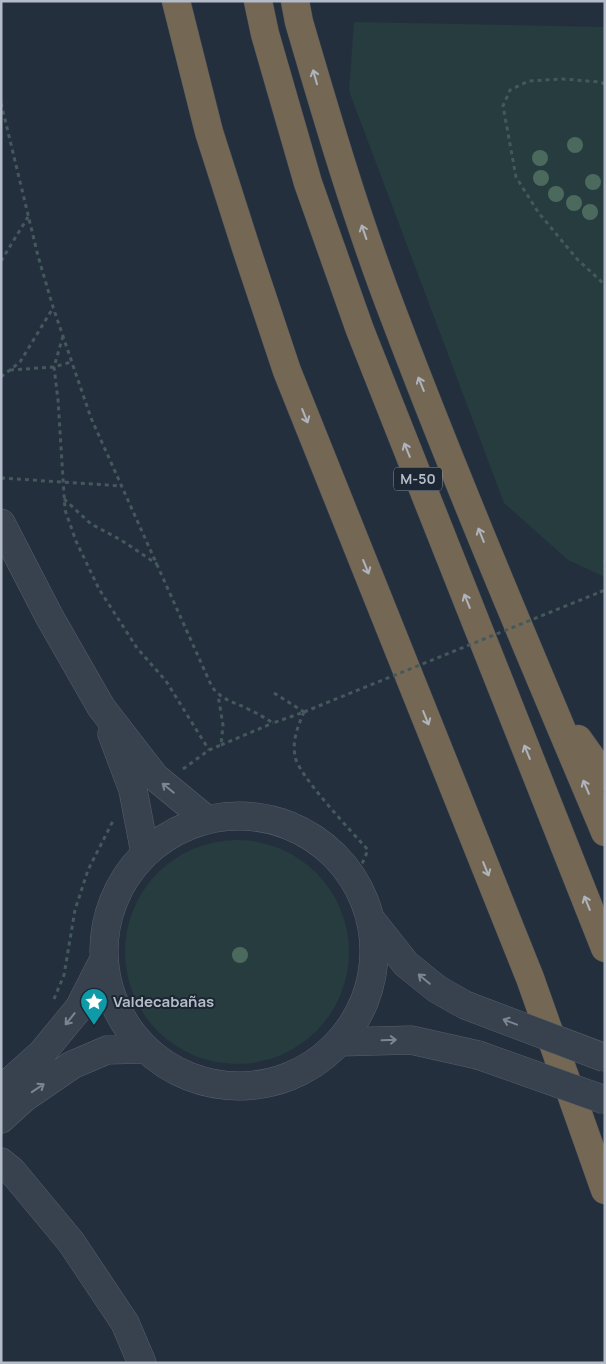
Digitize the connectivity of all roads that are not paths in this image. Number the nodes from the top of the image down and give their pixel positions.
1 (160, 1) edge
2 (176, 1) edge
3 (258, 1) edge
4 (295, 1) edge
5 (287, 371) junction
6 (3, 528) edge
7 (533, 661) junction
8 (101, 707) junction
9 (605, 777) edge
10 (206, 819) junction
11 (605, 832) edge
12 (145, 853) junction
13 (372, 921) junction
14 (605, 948) edge
15 (103, 961) junction
16 (340, 1042) junction
17 (144, 1049) junction
18 (605, 1058) edge
19 (1, 1090) edge
20 (605, 1100) edge
21 (1, 1119) edge
22 (1, 1162) edge
23 (605, 1190) edge
24 (142, 1363) edge

1 - 5 highway
2 - 5 highway
14 -> 3 highway, M-50
7 -> 4 highway
5 -> 23 highway
6 - 8 street
7 - 9 highway
11 -> 7 highway
10 -> 8 street
8 - 12 street
10 - 12 street
10 - 13 street
12 - 15 street
13 - 16 street
18 -> 13 street, bridge
15 - 17 street
15 -> 19 street
16 - 17 street
16 -> 20 street, bridge
21 -> 17 street
22 - 24 street

